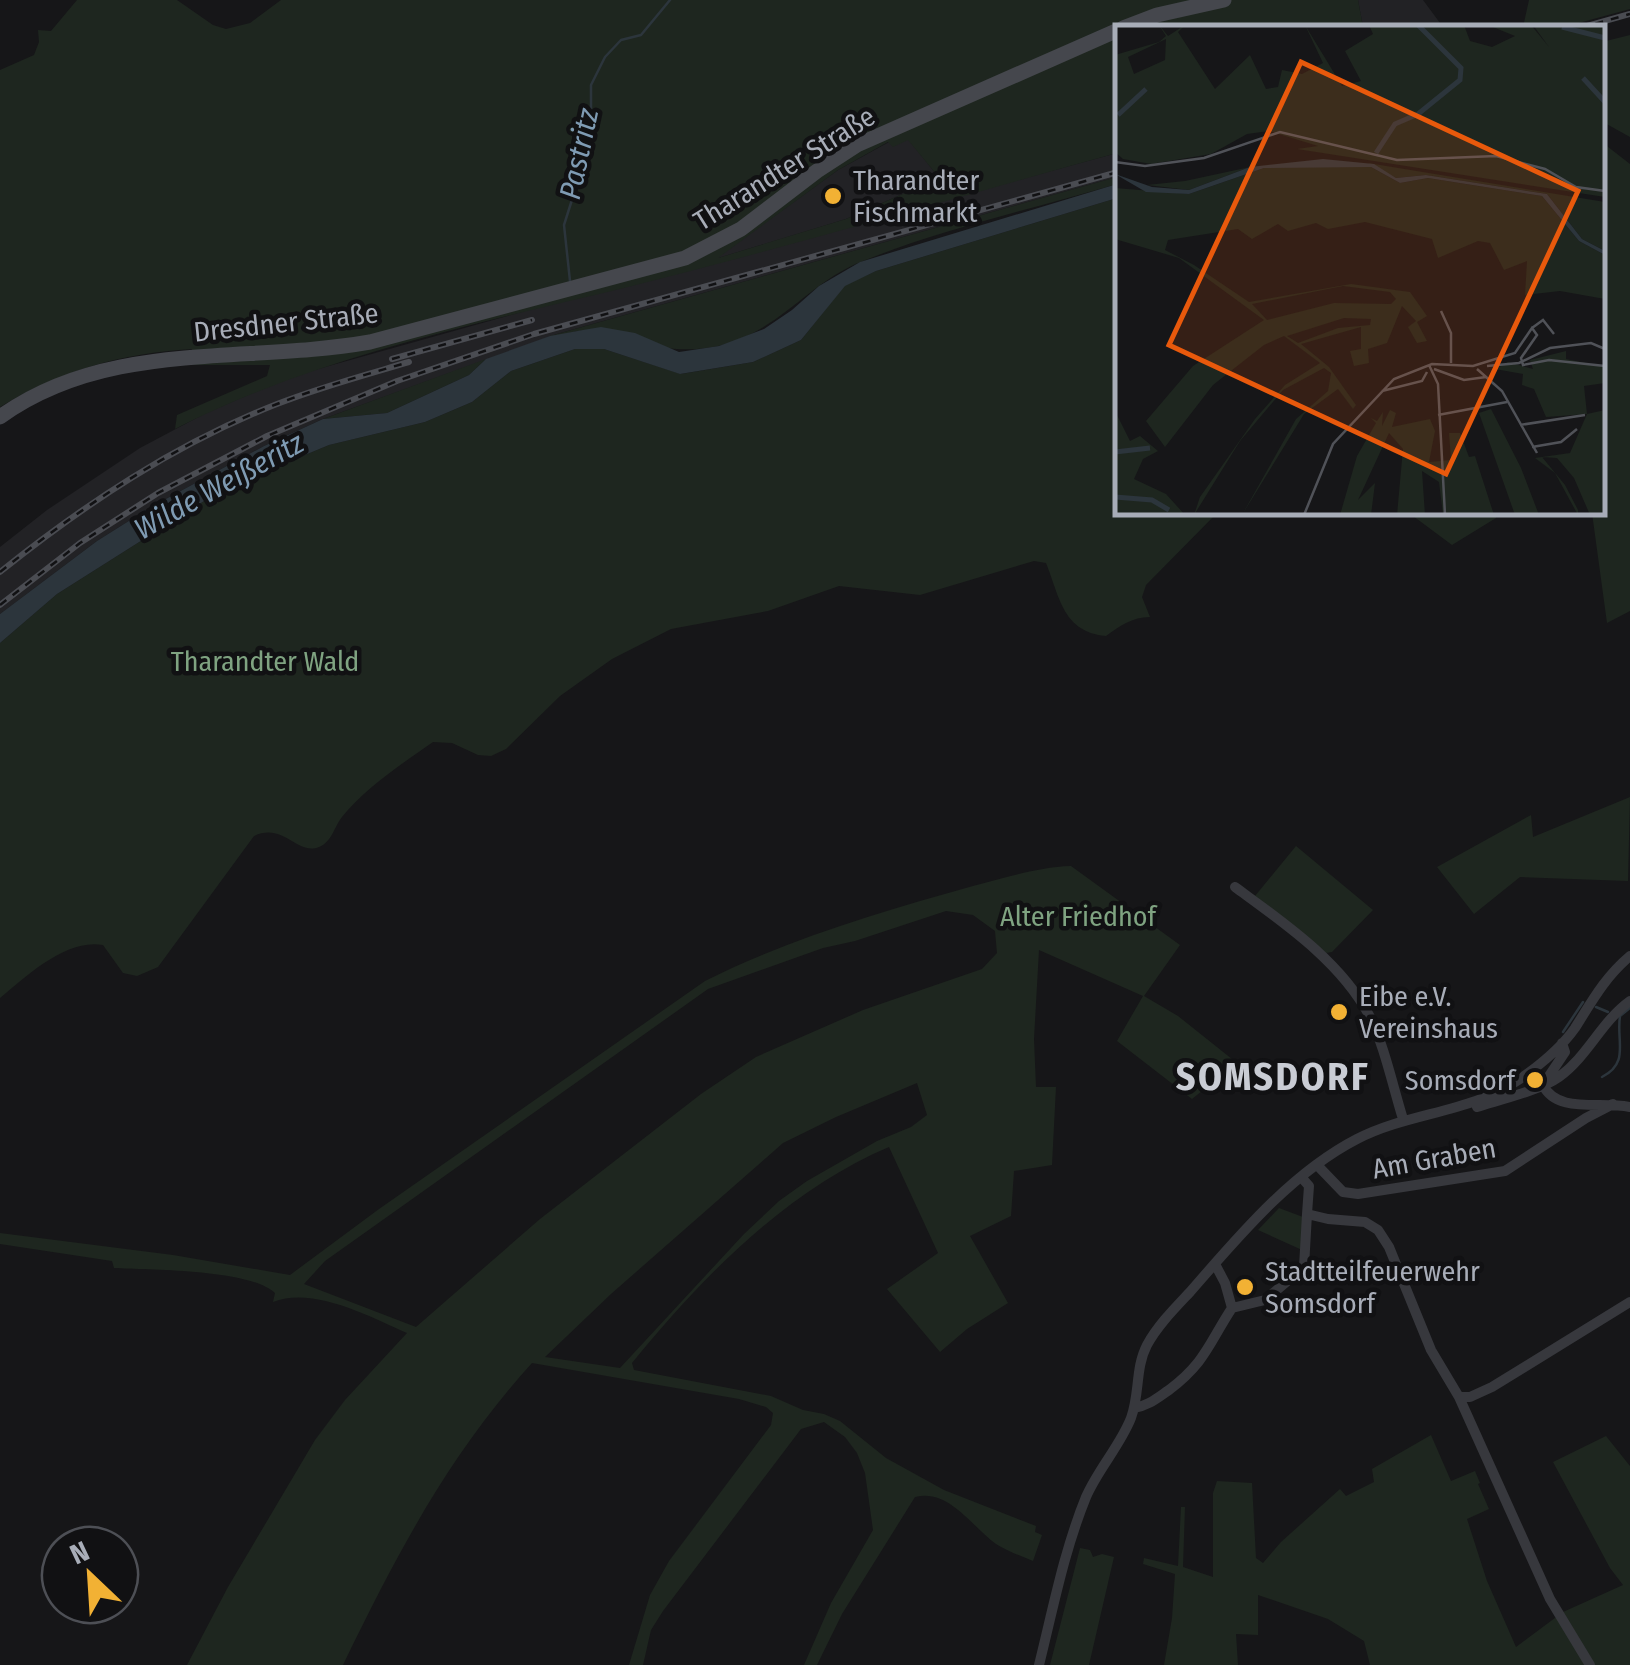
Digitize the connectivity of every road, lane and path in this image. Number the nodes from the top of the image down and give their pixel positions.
1 (1224, 0) edge
2 (1131, 25) edge
3 (1115, 31) edge
4 (583, 284) joint
5 (0, 418) edge
6 (1235, 887) dead end
7 (1630, 956) edge
8 (1630, 1001) edge
9 (1562, 1044) junction
10 (1544, 1085) junction
11 (1613, 1104) junction
12 (1630, 1107) edge
13 (1477, 1108) dead end
14 (1403, 1119) junction
15 (1317, 1165) junction
16 (1302, 1178) junction
17 (1307, 1214) junction
18 (1214, 1264) junction
19 (1630, 1302) edge
20 (1232, 1308) junction
21 (1458, 1396) junction
22 (1134, 1408) junction
23 (1039, 1665) edge
24 (1590, 1665) edge

1 - 2 main road, Tharandter Straße
3 - 4 main road, Tharandter Straße
4 - 5 main road, Dresdner Straße
6 - 14 street
7 - 9 street
8 - 10 street
9 - 10 street
9 - 14 street
10 - 11 street
10 - 13 street
11 - 12 street
11 - 15 street, Am Graben
14 - 15 street
15 - 16 street
16 - 17 street
16 - 18 street
17 - 20 street
17 - 21 street
18 - 20 street
18 - 22 street
19 - 21 street
20 - 22 street
21 - 24 street
22 - 23 street

